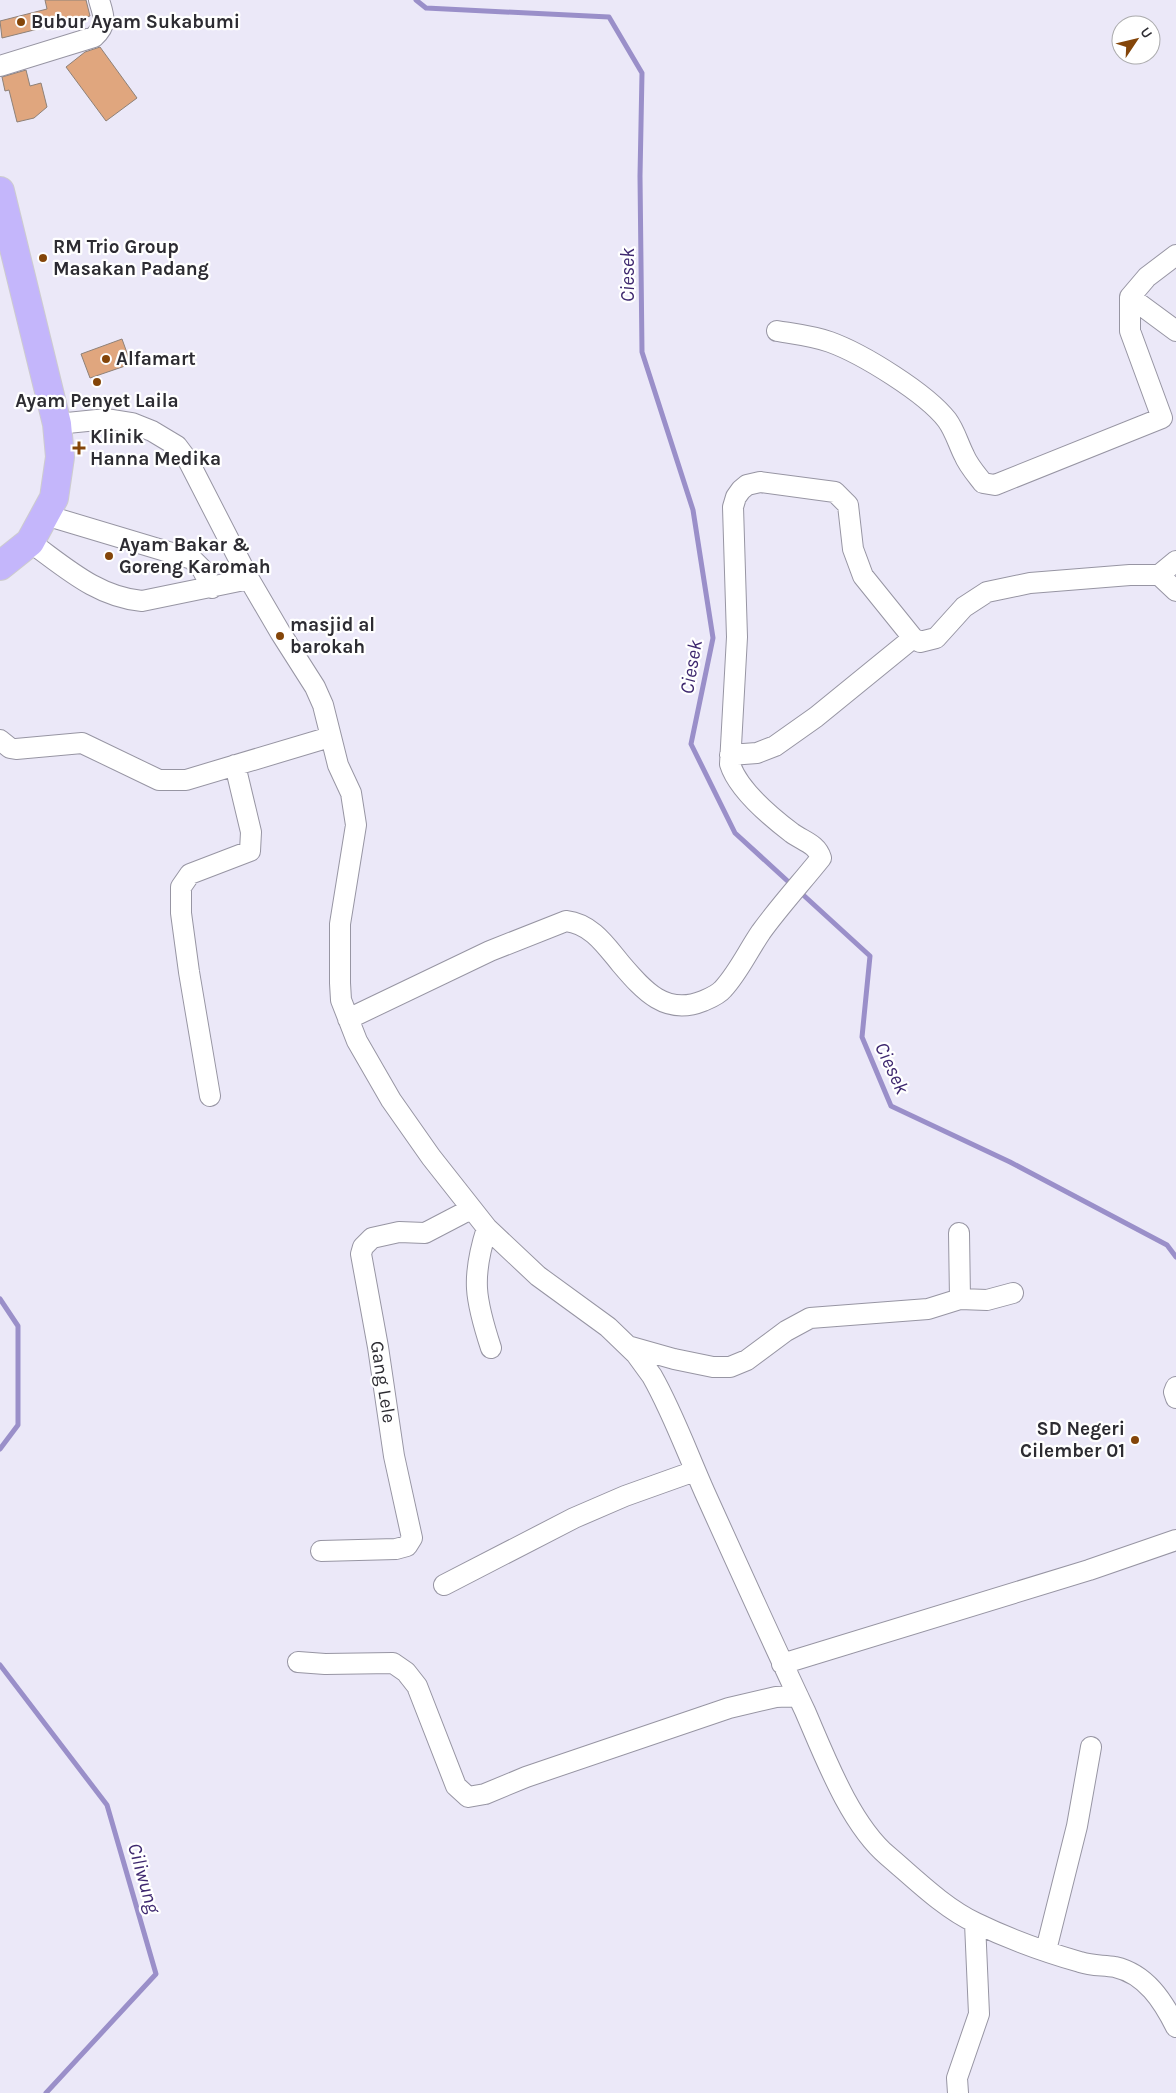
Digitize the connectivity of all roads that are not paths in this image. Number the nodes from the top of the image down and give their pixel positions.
1 (99, 0) edge
2 (0, 66) edge
3 (0, 191) edge
4 (1176, 255) edge
5 (1130, 297) junction
6 (777, 331) dead end
7 (1176, 331) edge
8 (57, 424) junction
9 (46, 515) junction
10 (30, 542) junction
11 (1176, 561) edge
12 (0, 566) edge
13 (1159, 575) junction
14 (250, 579) junction
15 (212, 588) junction
16 (1176, 591) edge
17 (913, 638) junction
18 (330, 737) junction
19 (0, 740) edge
20 (730, 755) junction
21 (235, 764) junction
22 (348, 1019) junction
23 (210, 1096) dead end
24 (471, 1209) junction
25 (486, 1228) junction
26 (959, 1233) dead end
27 (1013, 1293) dead end
28 (960, 1299) junction
29 (628, 1346) junction
30 (491, 1348) dead end
31 (1176, 1387) edge
32 (1176, 1398) edge
33 (695, 1471) junction
34 (1175, 1546) edge
35 (321, 1552) dead end
36 (444, 1585) dead end
37 (298, 1662) dead end
38 (782, 1664) junction
39 (798, 1696) junction
40 (1092, 1746) dead end
41 (975, 1923) junction
42 (1046, 1950) junction
43 (1176, 2027) edge
44 (958, 2093) edge

1 - 2 street
3 - 8 highway
4 - 5 street
5 - 6 street
5 - 7 street
8 - 9 highway
8 - 14 street
9 - 10 highway
9 - 15 street
10 - 12 highway
10 - 15 street
11 - 13 street
13 - 16 street
13 - 17 street
14 - 15 street
14 - 18 street
17 - 20 street
17 - 20 street
18 - 21 street
18 - 22 street
19 - 21 street
20 - 22 street
21 - 23 street
22 - 24 street
24 - 25 street
24 - 35 street, Gang Lele
25 - 29 street
25 - 30 street
26 - 28 street
27 - 28 street
28 - 29 street
29 - 33 street
31 - 32 street
33 - 36 street
33 - 38 street
34 - 38 street
37 - 39 street
38 - 39 street
39 - 41 street
40 - 42 street
41 - 42 street
41 - 44 street
42 - 43 street

